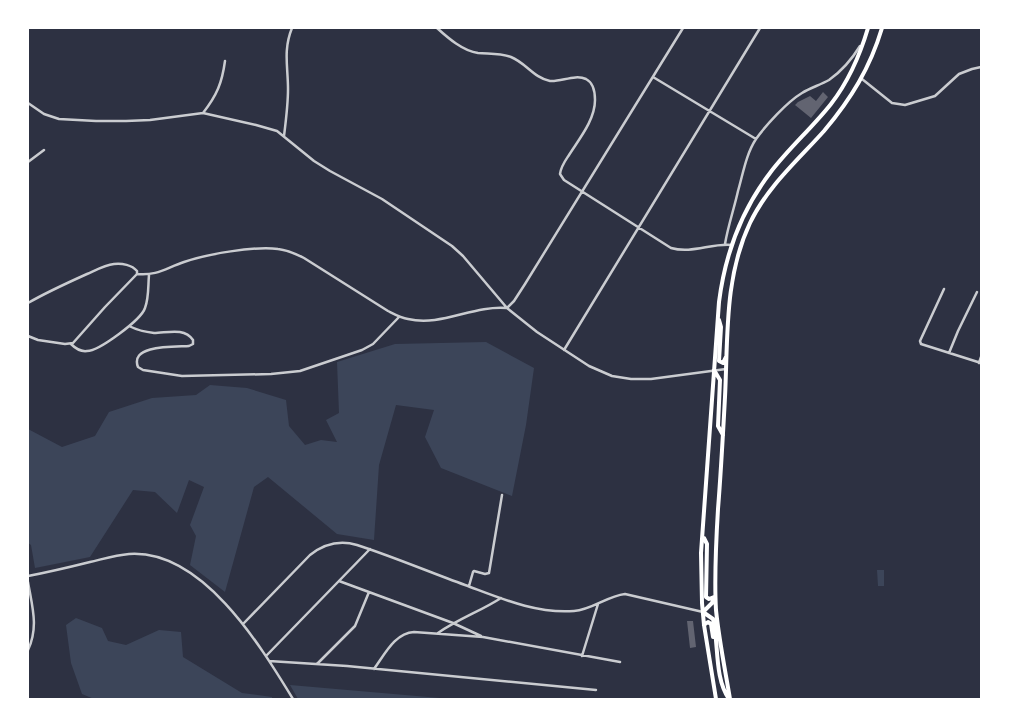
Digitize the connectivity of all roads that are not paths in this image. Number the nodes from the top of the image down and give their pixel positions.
1 (292, 28) edge
2 (437, 28) edge
3 (683, 28) edge
4 (760, 28) edge
5 (868, 28) edge
6 (882, 28) edge
7 (865, 40) junction
8 (225, 61) dead end
9 (981, 67) edge
10 (653, 77) junction
11 (862, 79) junction
12 (28, 103) edge
13 (710, 111) junction
14 (203, 113) junction
15 (284, 136) junction
16 (756, 139) junction
17 (44, 150) dead end
18 (28, 162) edge
19 (582, 193) junction
20 (639, 228) junction
21 (725, 244) junction
22 (732, 245) junction
23 (137, 273) junction
24 (149, 275) junction
25 (944, 289) dead end
26 (977, 292) dead end
27 (28, 303) edge
28 (507, 308) junction
29 (718, 315) junction
30 (399, 317) junction
31 (129, 326) junction
32 (28, 336) edge
33 (70, 344) junction
34 (564, 350) junction
35 (949, 354) junction
36 (727, 356) junction
37 (981, 357) edge
38 (980, 363) edge
39 (726, 369) junction
40 (714, 370) junction
41 (723, 435) junction
42 (502, 495) dead end
43 (703, 536) junction
44 (370, 549) junction
45 (28, 576) edge
46 (339, 581) junction
47 (28, 582) edge
48 (469, 586) junction
49 (369, 592) junction
50 (715, 595) junction
51 (501, 598) junction
52 (598, 604) junction
53 (702, 612) junction
54 (453, 623) junction
55 (243, 624) junction
56 (704, 625) junction
57 (438, 633) junction
58 (483, 637) junction
59 (28, 650) edge
60 (266, 656) junction
61 (582, 656) junction
62 (269, 661) junction
63 (620, 662) dead end
64 (317, 664) junction
65 (374, 669) junction
66 (721, 675) junction
67 (596, 690) dead end
68 (293, 699) edge
69 (716, 699) edge
70 (730, 699) edge

1 - 15 street
2 - 19 street
3 - 10 street
4 - 13 street
5 - 7 highway
6 - 11 highway
7 - 16 street
7 - 22 highway
8 - 14 street
9 - 11 street
10 - 13 street
10 - 19 street
11 - 36 highway
12 - 14 street
13 - 16 street
13 - 20 street
14 - 15 street
15 - 28 street
16 - 21 street
17 - 18 street
19 - 20 street
19 - 28 street
20 - 21 street
20 - 34 street
21 - 22 street
22 - 29 highway
23 - 24 street
23 - 27 street
23 - 33 street
24 - 30 street
24 - 31 street
25 - 35 street
26 - 35 street
28 - 30 street
28 - 34 street
29 - 36 highway
29 - 40 highway
30 - 31 street
31 - 33 street
32 - 33 street
34 - 40 street
35 - 38 street
36 - 39 highway
37 - 38 street
39 - 40 street
39 - 41 highway
40 - 41 highway
40 - 43 highway
41 - 50 highway
42 - 48 street
43 - 50 highway
43 - 53 highway
44 - 46 street
44 - 48 street
44 - 55 street
45 - 55 street
46 - 49 street
46 - 60 street
47 - 59 street
48 - 51 street
49 - 54 street
49 - 64 street
50 - 53 highway
50 - 70 highway
51 - 52 street
51 - 54 street
52 - 53 street
52 - 61 street
53 - 56 highway
53 - 66 highway
54 - 57 street
54 - 58 street
55 - 60 street
56 - 66 highway
56 - 69 highway
57 - 58 street
57 - 65 street
58 - 61 street
60 - 62 street
61 - 63 street
62 - 64 street
62 - 68 street
64 - 65 street
65 - 67 street
66 - 70 highway

